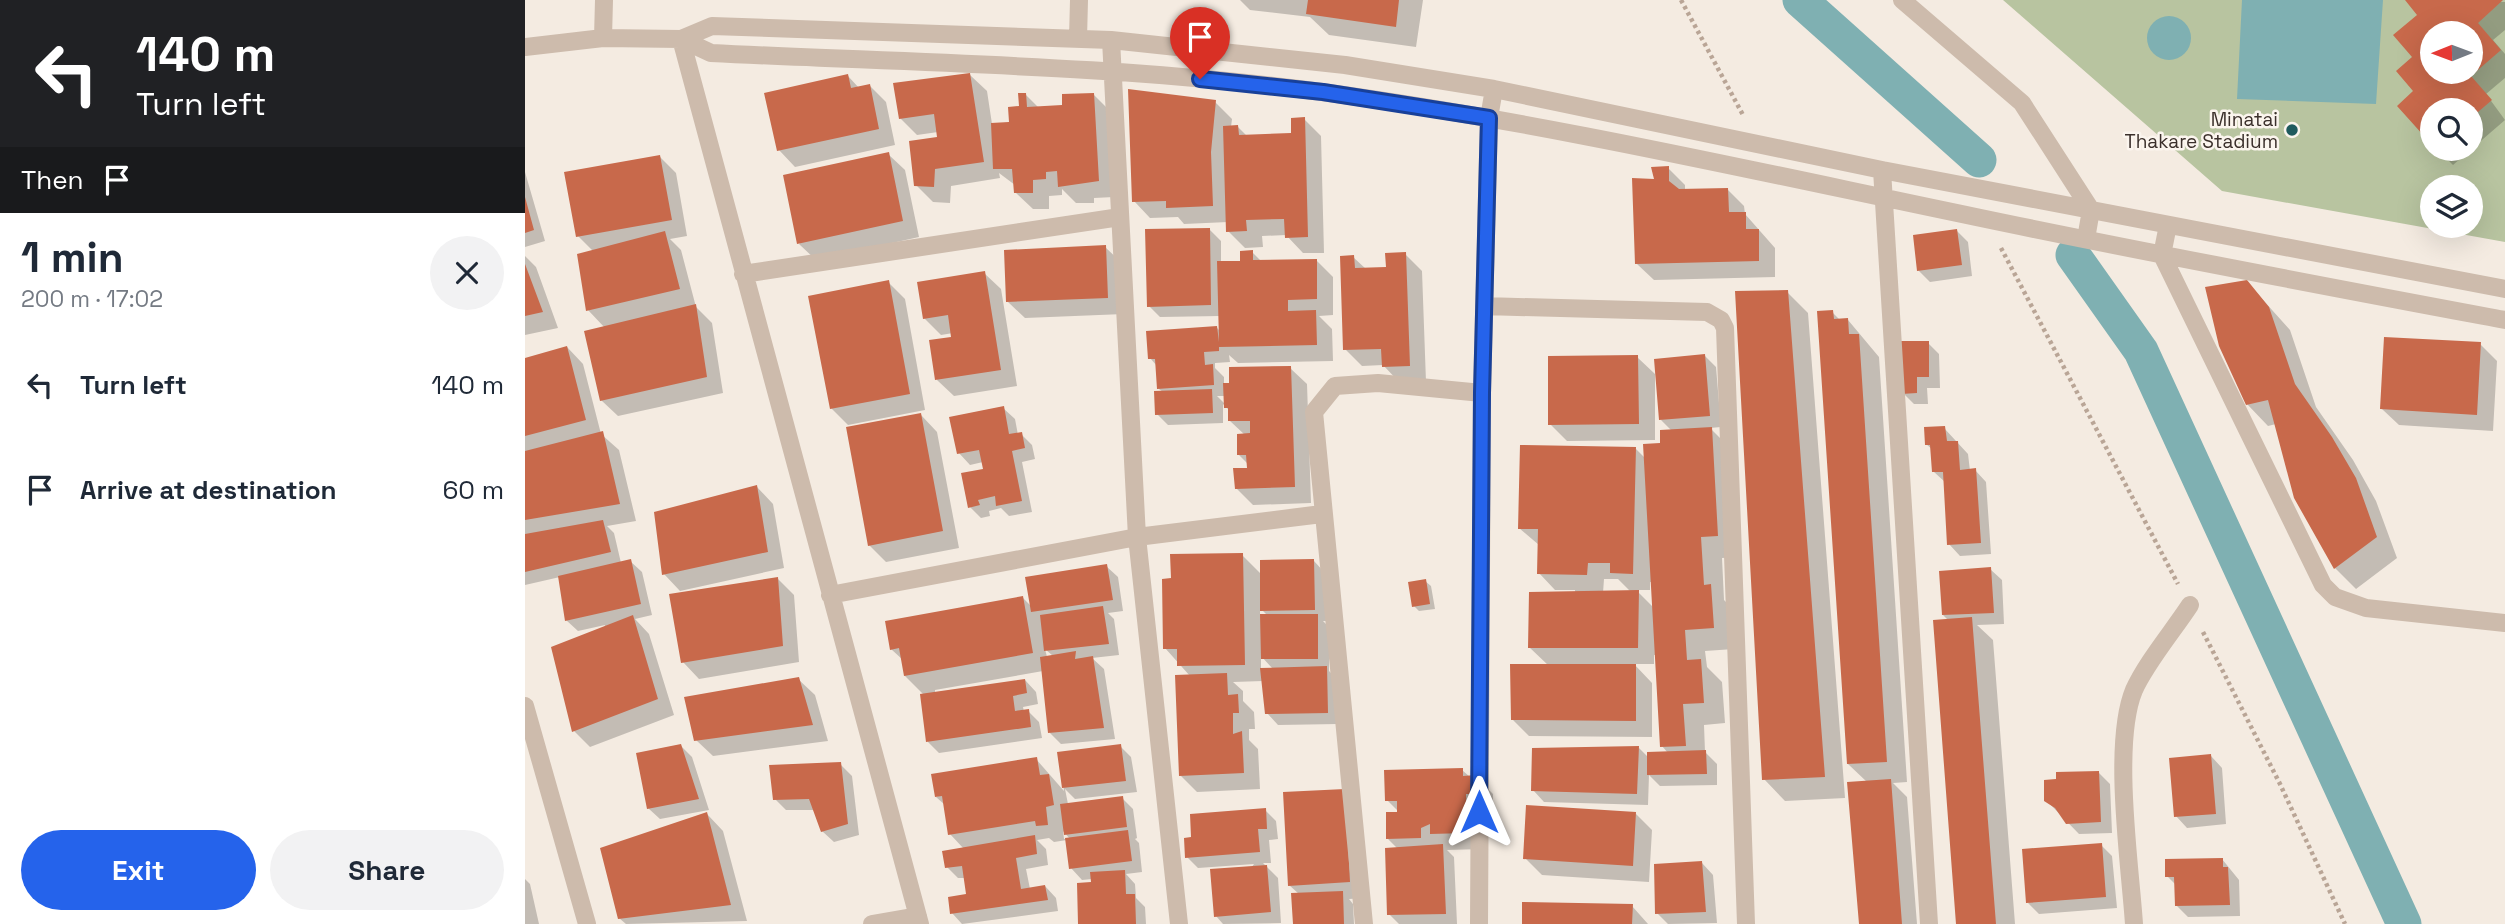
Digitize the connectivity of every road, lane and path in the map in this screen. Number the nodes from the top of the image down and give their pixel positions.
1 (604, 0) edge
2 (1079, 0) edge
3 (1681, 0) edge
4 (1902, 0) edge
5 (603, 38) junction
6 (681, 38) junction
7 (1078, 39) junction
8 (1111, 40) junction
9 (525, 47) edge
10 (1111, 72) junction
11 (1494, 89) junction
12 (1489, 118) junction
13 (1758, 144) junction
14 (1882, 170) junction
15 (1981, 188) junction
16 (1884, 196) junction
17 (2091, 210) junction
18 (1120, 217) junction
19 (1986, 219) junction
20 (2168, 225) junction
21 (2085, 239) junction
22 (2162, 255) junction
23 (743, 274) junction
24 (2505, 289) edge
25 (1484, 306) junction
26 (2505, 320) edge
27 (1482, 393) junction
28 (1322, 514) junction
29 (1137, 537) junction
30 (830, 595) junction
31 (2190, 605) junction
32 (2505, 622) edge
33 (525, 706) edge
34 (919, 920) edge
35 (587, 924) edge
36 (872, 924) edge
37 (1179, 924) edge
38 (1364, 924) edge
39 (1479, 924) edge
40 (1746, 924) edge
41 (1929, 924) edge
42 (2134, 924) edge
43 (2345, 924) edge

1 - 5 street
2 - 7 street
3 - 13 path
4 - 17 street
5 - 6 street
5 - 9 street
6 - 7 street
6 - 10 street
6 - 23 street
7 - 8 street
8 - 10 street
8 - 11 street
10 - 12 street
10 - 18 street
11 - 12 street
11 - 13 street
12 - 16 street
12 - 25 street
13 - 14 street
14 - 15 street
14 - 16 street
15 - 17 street
15 - 19 street
16 - 19 street
16 - 41 street
17 - 20 street
17 - 21 street
18 - 23 street
18 - 29 street
19 - 21 street
19 - 31 path
20 - 22 street
20 - 24 street
21 - 22 street
22 - 26 street
22 - 32 street
23 - 30 street
25 - 27 street
25 - 40 street
27 - 28 street
27 - 39 street
28 - 29 street
28 - 38 street
29 - 30 street
29 - 37 street
30 - 34 street
31 - 42 street
31 - 43 path
33 - 35 street
34 - 36 street

